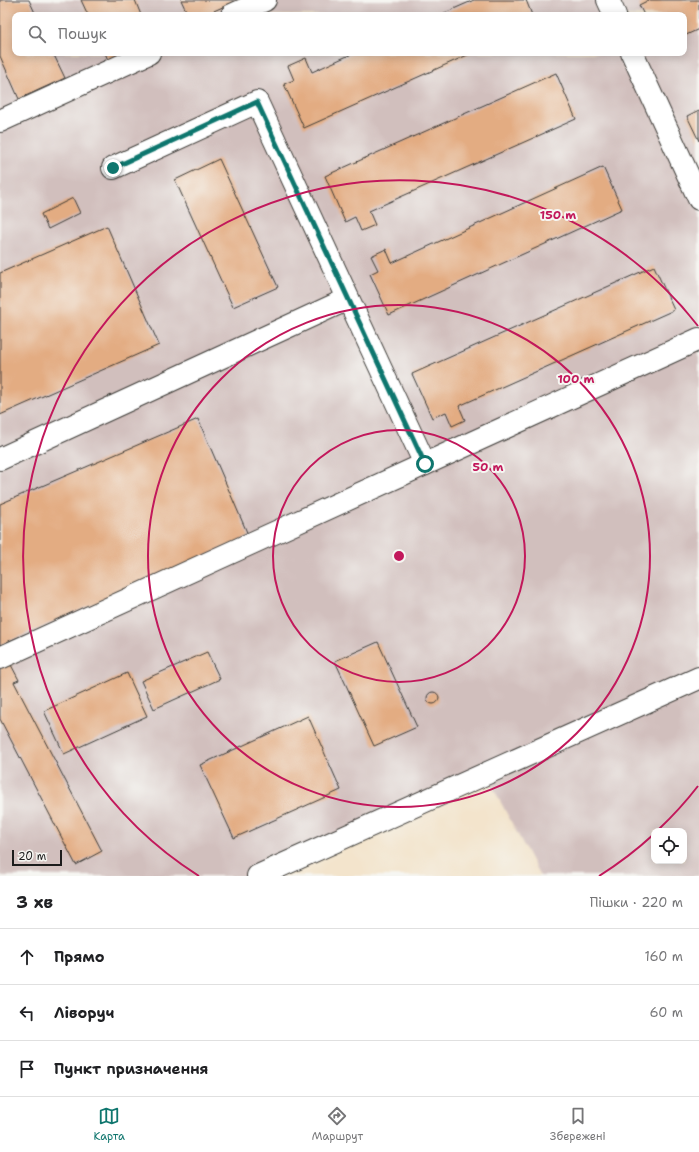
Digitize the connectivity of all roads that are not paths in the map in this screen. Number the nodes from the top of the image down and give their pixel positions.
1 (265, 0) edge
2 (608, 0) edge
3 (239, 12) edge
4 (614, 12) edge
5 (142, 56) edge
6 (633, 56) edge
7 (0, 121) edge
8 (113, 168) dead end
9 (699, 199) edge
10 (348, 299) junction
11 (699, 339) edge
12 (0, 459) edge
13 (425, 464) junction
14 (0, 658) edge
15 (699, 678) edge
16 (258, 876) edge

1 - 3 lane
2 - 4 lane
5 - 7 lane
6 - 9 lane
8 - 10 lane
10 - 12 lane
10 - 13 lane
11 - 13 lane
13 - 14 lane
15 - 16 lane

